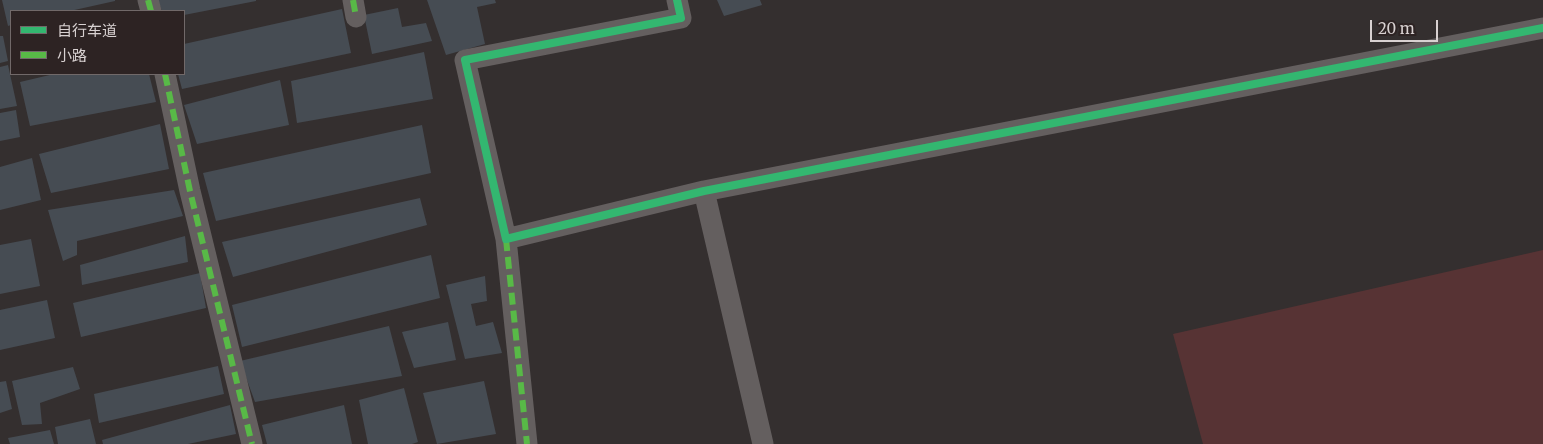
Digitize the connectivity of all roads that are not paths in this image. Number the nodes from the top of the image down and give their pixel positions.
1 (677, 0) edge
2 (1543, 28) edge
3 (164, 75) edge
4 (704, 190) junction
5 (506, 239) junction
6 (252, 444) edge
7 (527, 444) edge
8 (763, 444) edge

1 - 5 street
2 - 4 street
3 - 6 street
4 - 5 street
4 - 8 street
5 - 7 street

